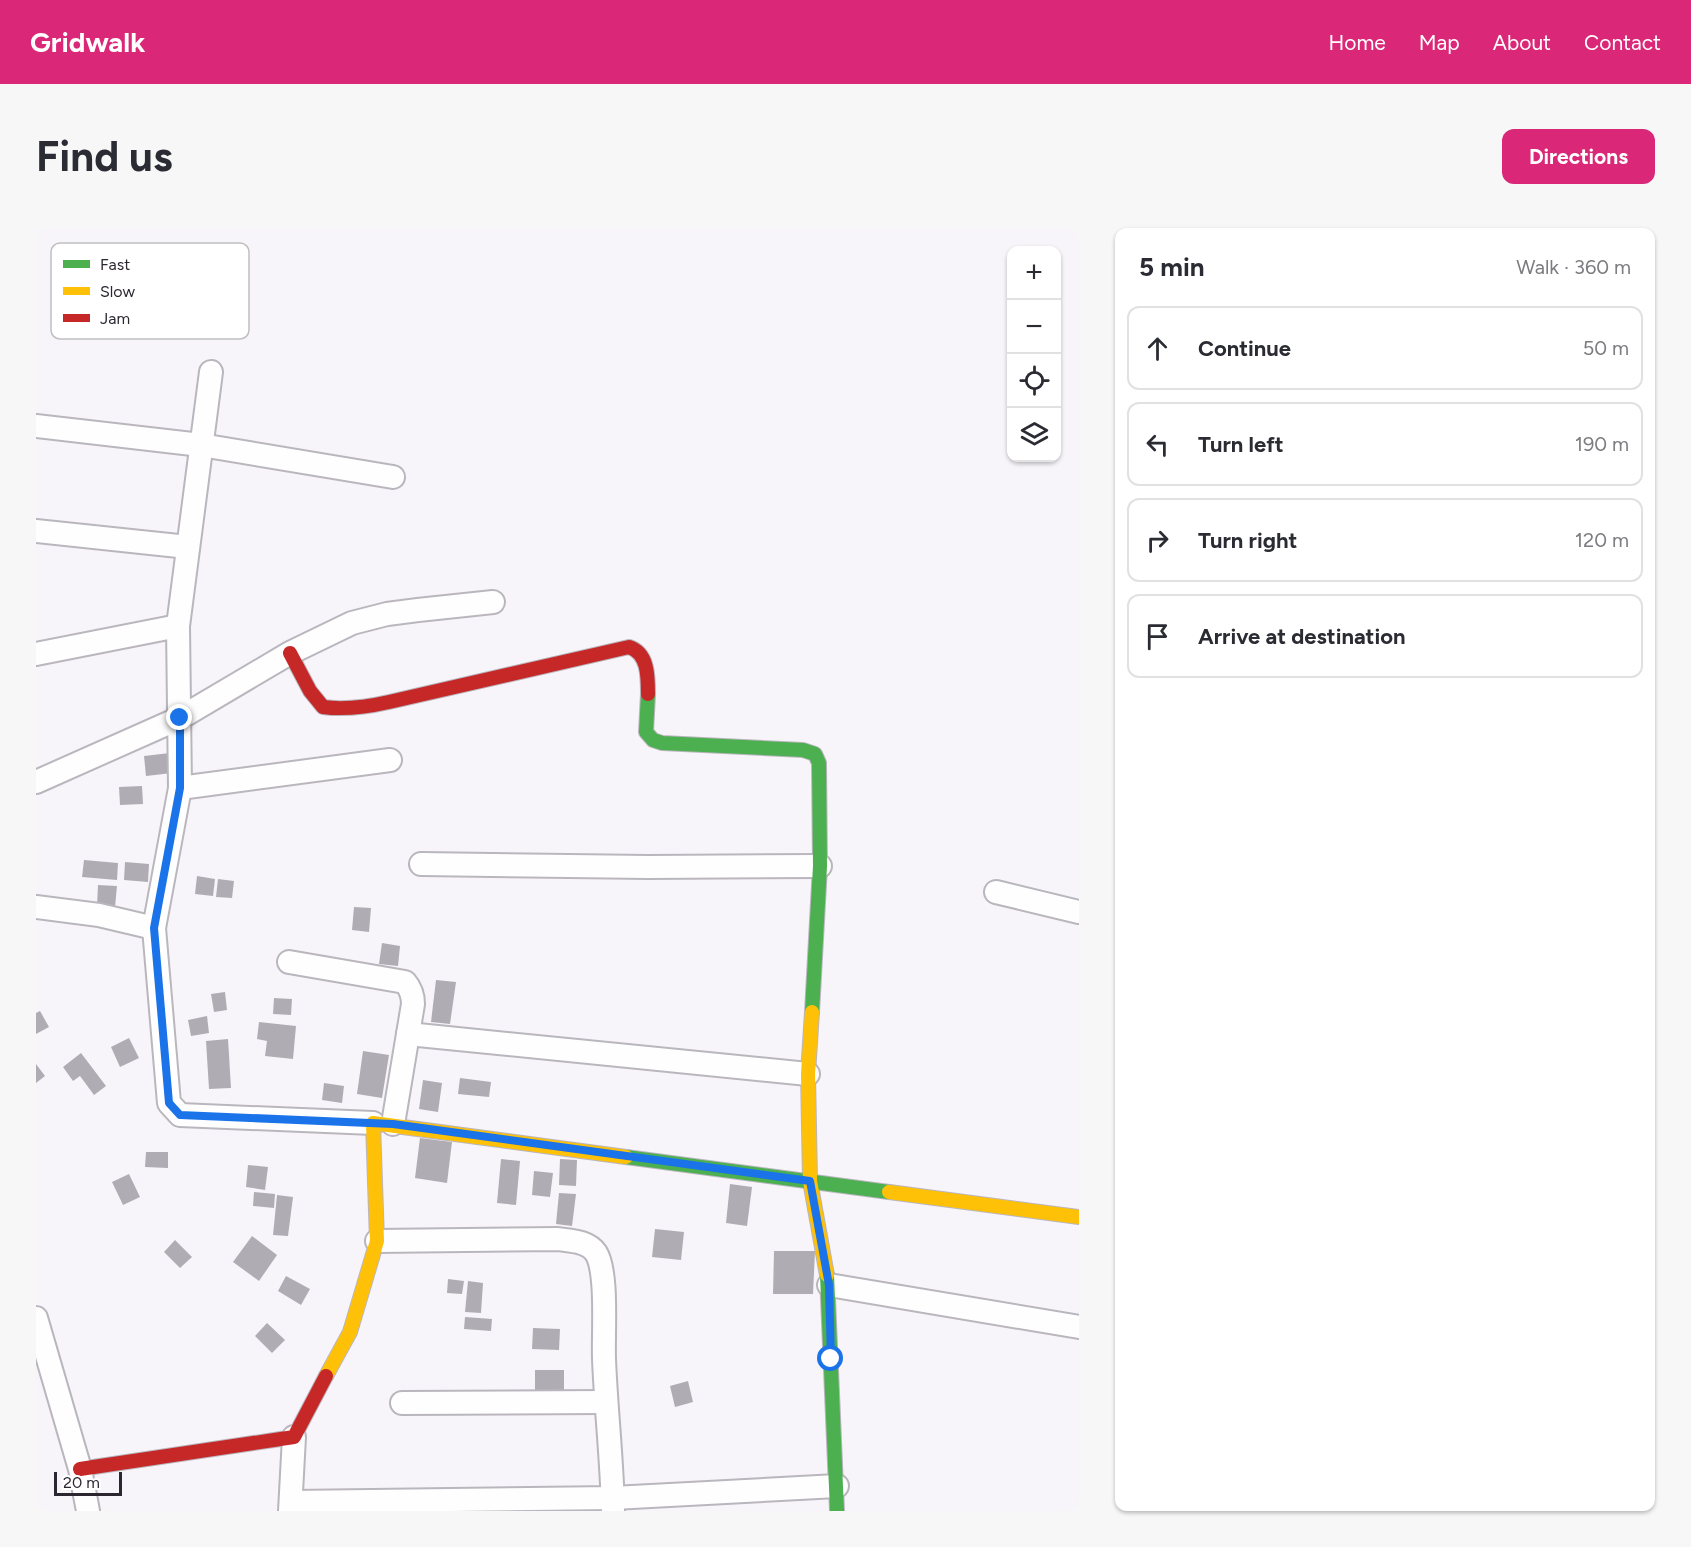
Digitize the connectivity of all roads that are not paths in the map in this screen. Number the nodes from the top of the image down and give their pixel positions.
1 (211, 372) dead end
2 (36, 426) edge
3 (201, 445) junction
4 (393, 477) dead end
5 (36, 531) edge
6 (188, 547) junction
7 (493, 602) dead end
8 (178, 626) junction
9 (290, 653) junction
10 (36, 654) edge
11 (180, 718) junction
12 (390, 760) dead end
13 (37, 779) edge
14 (180, 788) junction
15 (421, 864) dead end
16 (820, 866) junction
17 (996, 892) dead end
18 (36, 907) edge
19 (1079, 912) edge
20 (154, 928) junction
21 (289, 962) dead end
22 (408, 1034) junction
23 (808, 1074) junction
24 (383, 1124) junction
25 (810, 1181) junction
26 (1079, 1217) edge
27 (377, 1241) junction
28 (829, 1285) junction
29 (36, 1317) edge
30 (1079, 1327) edge
31 (606, 1402) junction
32 (402, 1403) dead end
33 (294, 1437) junction
34 (80, 1469) junction
35 (837, 1486) junction
36 (613, 1504) edge
37 (290, 1507) edge
38 (88, 1511) edge
39 (837, 1511) edge

1 - 3 street
2 - 3 street
3 - 4 street
3 - 6 street
5 - 6 street
6 - 8 street
7 - 9 street
8 - 10 street
8 - 11 street
9 - 11 street
9 - 16 street
11 - 13 street
11 - 14 street
12 - 14 street
14 - 20 street
15 - 16 street
16 - 23 street
17 - 19 street
18 - 20 street
20 - 24 street
21 - 22 street
22 - 23 street
22 - 24 street
23 - 25 street
24 - 25 street
24 - 27 street
25 - 26 street
25 - 28 street
27 - 31 street
27 - 33 street
28 - 30 street
28 - 35 street
29 - 34 street
31 - 32 street
31 - 36 street
33 - 34 street
33 - 37 street
34 - 38 street
35 - 36 street
35 - 39 street
36 - 37 street

